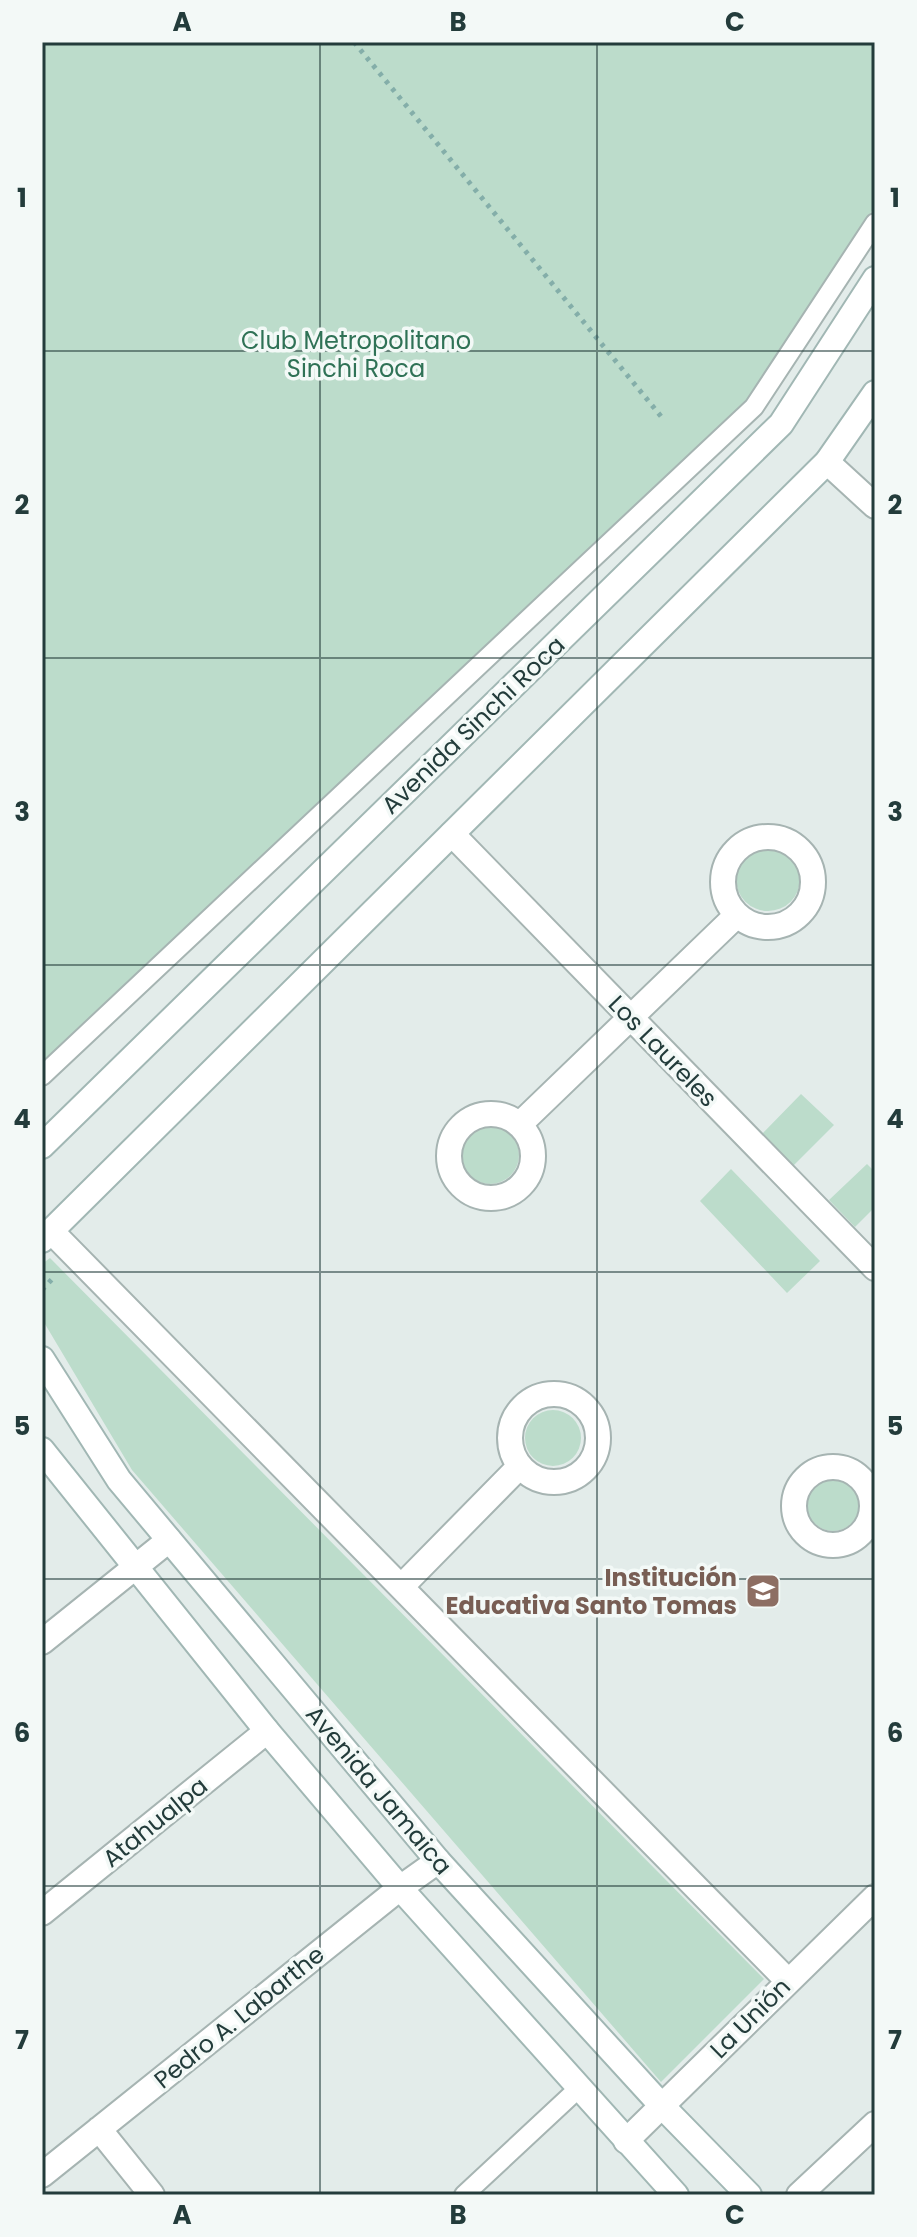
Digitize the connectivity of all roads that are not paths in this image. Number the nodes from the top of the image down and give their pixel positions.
1 (875, 223) edge
2 (875, 279) edge
3 (875, 393) edge
4 (827, 462) junction
5 (875, 506) edge
6 (452, 834) junction
7 (737, 915) dead end
8 (632, 1019) junction
9 (42, 1076) edge
10 (519, 1125) dead end
11 (42, 1146) edge
12 (46, 1236) edge
13 (875, 1268) edge
14 (42, 1359) edge
15 (42, 1450) edge
16 (520, 1466) dead end
17 (169, 1540) junction
18 (136, 1567) junction
19 (401, 1587) junction
20 (42, 1642) edge
21 (267, 1731) junction
22 (438, 1861) junction
23 (400, 1888) junction
24 (875, 1897) edge
25 (42, 1913) edge
26 (788, 1981) junction
27 (580, 2087) junction
28 (662, 2106) junction
29 (875, 2124) edge
30 (99, 2129) junction
31 (626, 2141) junction
32 (42, 2175) edge
33 (152, 2195) edge
34 (464, 2195) edge
35 (676, 2195) edge
36 (749, 2195) edge
37 (799, 2195) edge

1 - 9 lane
2 - 11 main road, Avenida Sinchi Roca
3 - 4 main road
4 - 5 main road
4 - 6 main road
6 - 8 main road, Los Laureles
6 - 12 main road
7 - 8 main road
8 - 10 main road
8 - 13 main road, Los Laureles
12 - 19 main road
14 - 17 main road, Avenida Jamaica
15 - 18 main road, Avenida Jamaica
16 - 19 main road
17 - 18 main road
17 - 22 main road, Avenida Jamaica
18 - 20 main road
18 - 21 main road, Avenida Jamaica
19 - 26 main road
21 - 23 main road, Avenida Jamaica
21 - 25 main road, Atahualpa
22 - 23 main road, Pedro A. Labarthe
22 - 28 main road, Avenida Jamaica
23 - 27 main road, Avenida Jamaica
23 - 30 main road, Pedro A. Labarthe
24 - 26 main road, La Unión
26 - 28 main road, La Unión
27 - 31 main road, Avenida Jamaica
27 - 34 lane
28 - 31 main road, La Unión
28 - 36 main road, Avenida Jamaica
29 - 37 main road
30 - 32 main road, Pedro A. Labarthe
30 - 33 main road
31 - 35 main road, Avenida Jamaica

